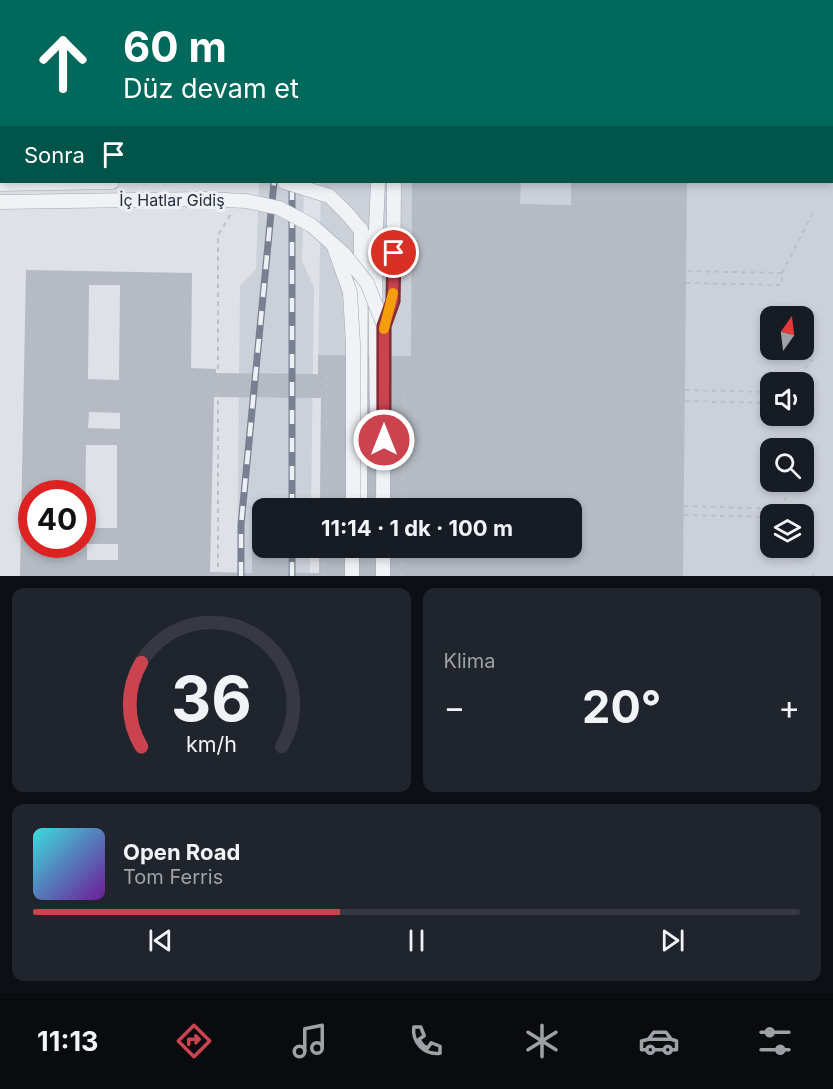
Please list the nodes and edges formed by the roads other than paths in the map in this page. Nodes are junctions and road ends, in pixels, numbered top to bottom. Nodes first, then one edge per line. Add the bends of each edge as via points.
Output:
1 (56, 183) edge
2 (288, 183) edge
3 (378, 183) edge
4 (394, 183) edge
5 (0, 184) edge
6 (0, 202) edge
7 (361, 228) junction
8 (332, 243) junction
9 (375, 257) junction
10 (384, 326) junction
11 (353, 498) edge
12 (360, 498) edge
13 (376, 498) edge
14 (383, 498) edge
15 (352, 558) edge
16 (360, 558) edge
17 (376, 558) edge
18 (383, 558) edge
19 (352, 576) edge
20 (360, 576) edge
21 (376, 576) edge
22 (383, 576) edge

1 - 5 street
2 - 7 street, bridge via 329,196
3 - 9 street
4 - 10 street via 393,301
6 - 8 street, İç Hatlar Gidiş, bridge via 246,201 279,208 311,225
7 - 9 street
7 - 12 street
8 - 10 street, İç Hatlar Gidiş, bridge via 367,283
8 - 11 street, bridge via 350,292
9 - 13 street
10 - 14 street, İç Hatlar Gidiş, bridge
15 - 19 street
16 - 20 street
17 - 21 street
18 - 22 street

